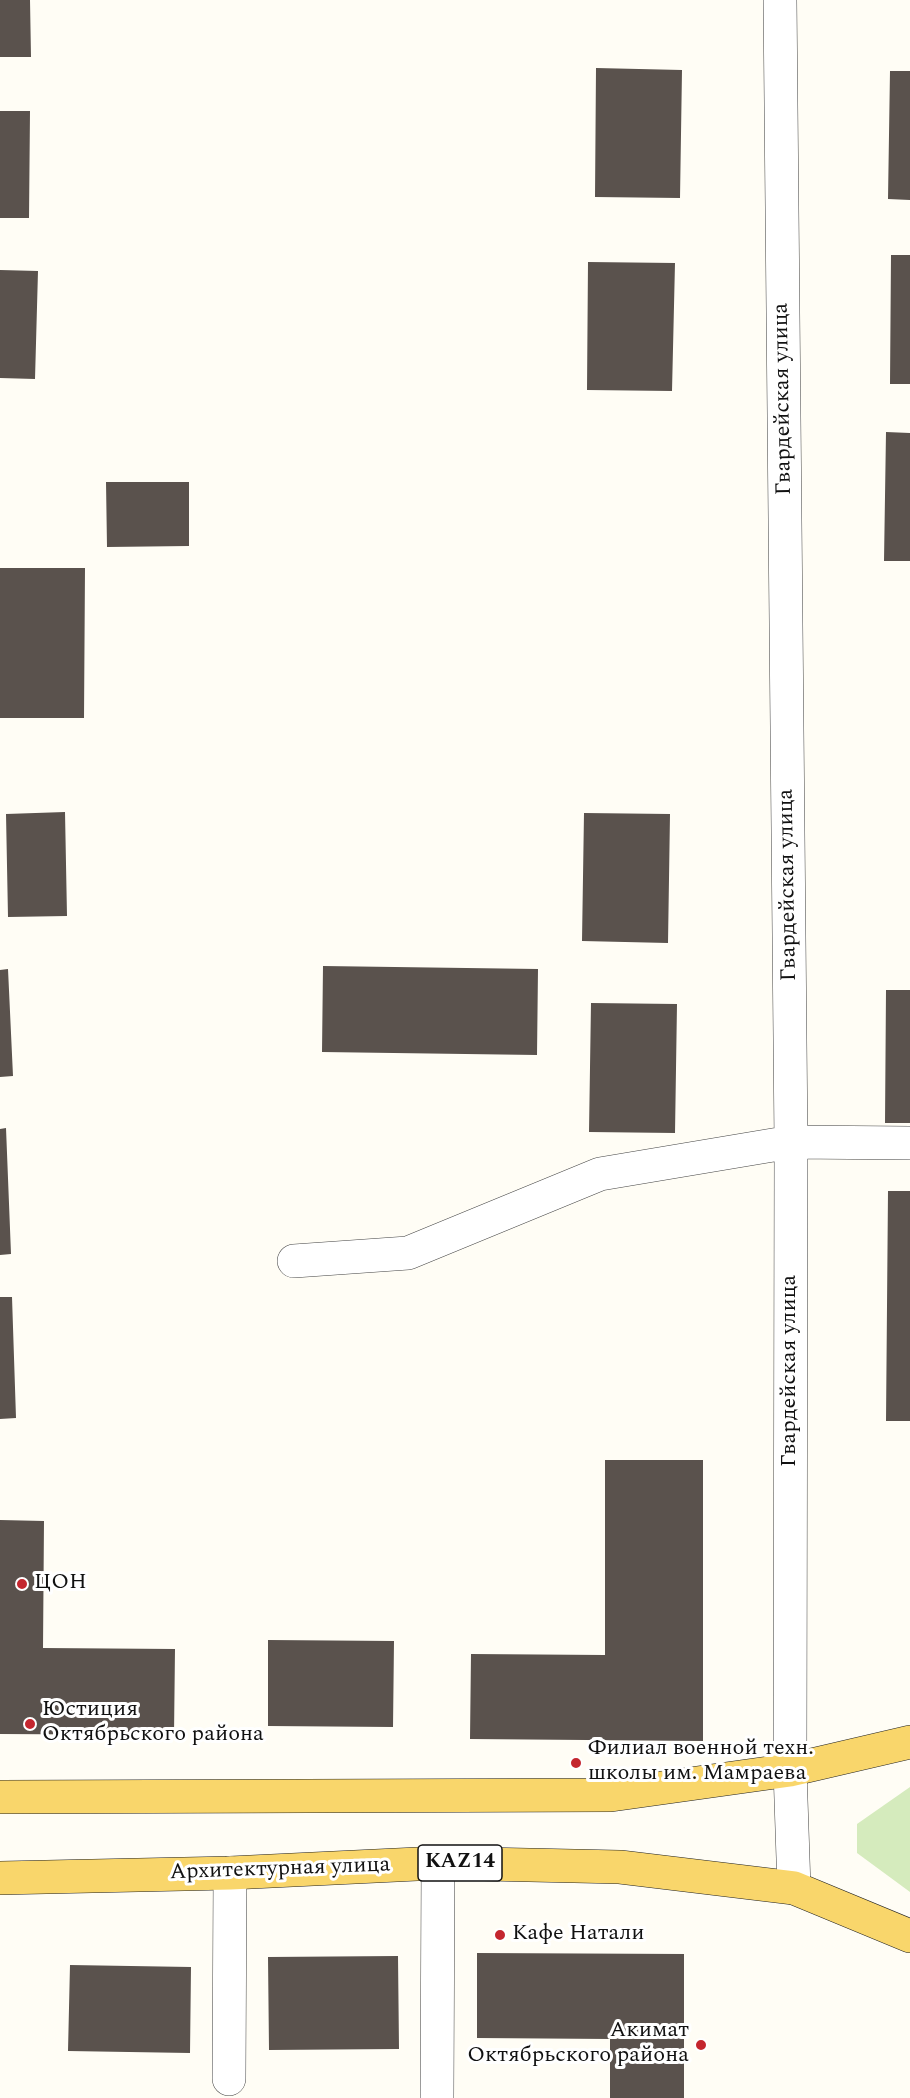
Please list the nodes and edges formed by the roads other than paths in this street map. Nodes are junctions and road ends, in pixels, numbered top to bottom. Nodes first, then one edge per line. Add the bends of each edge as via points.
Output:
1 (780, 0) edge
2 (791, 1142) junction
3 (910, 1143) edge
4 (294, 1261) dead end
5 (910, 1742) edge
6 (790, 1770) junction
7 (0, 1797) edge
8 (438, 1863) junction
9 (230, 1873) junction
10 (0, 1878) edge
11 (794, 1888) junction
12 (910, 1936) edge
13 (229, 2079) dead end
14 (437, 2098) edge

1 - 2 street, Гвардейская улица
2 - 3 street
2 - 4 street via 600,1174 408,1253
2 - 6 street, Гвардейская улица
5 - 6 main road
6 - 7 main road via 611,1795
6 - 11 street, Гвардейская улица
8 - 9 main road, Архитектурная улица / KAZ14
8 - 11 main road, Архитектурная улица / KAZ14 via 620,1867
8 - 14 street
9 - 10 main road, Архитектурная улица / KAZ14
9 - 13 street
11 - 12 main road, Архитектурная улица / KAZ14

